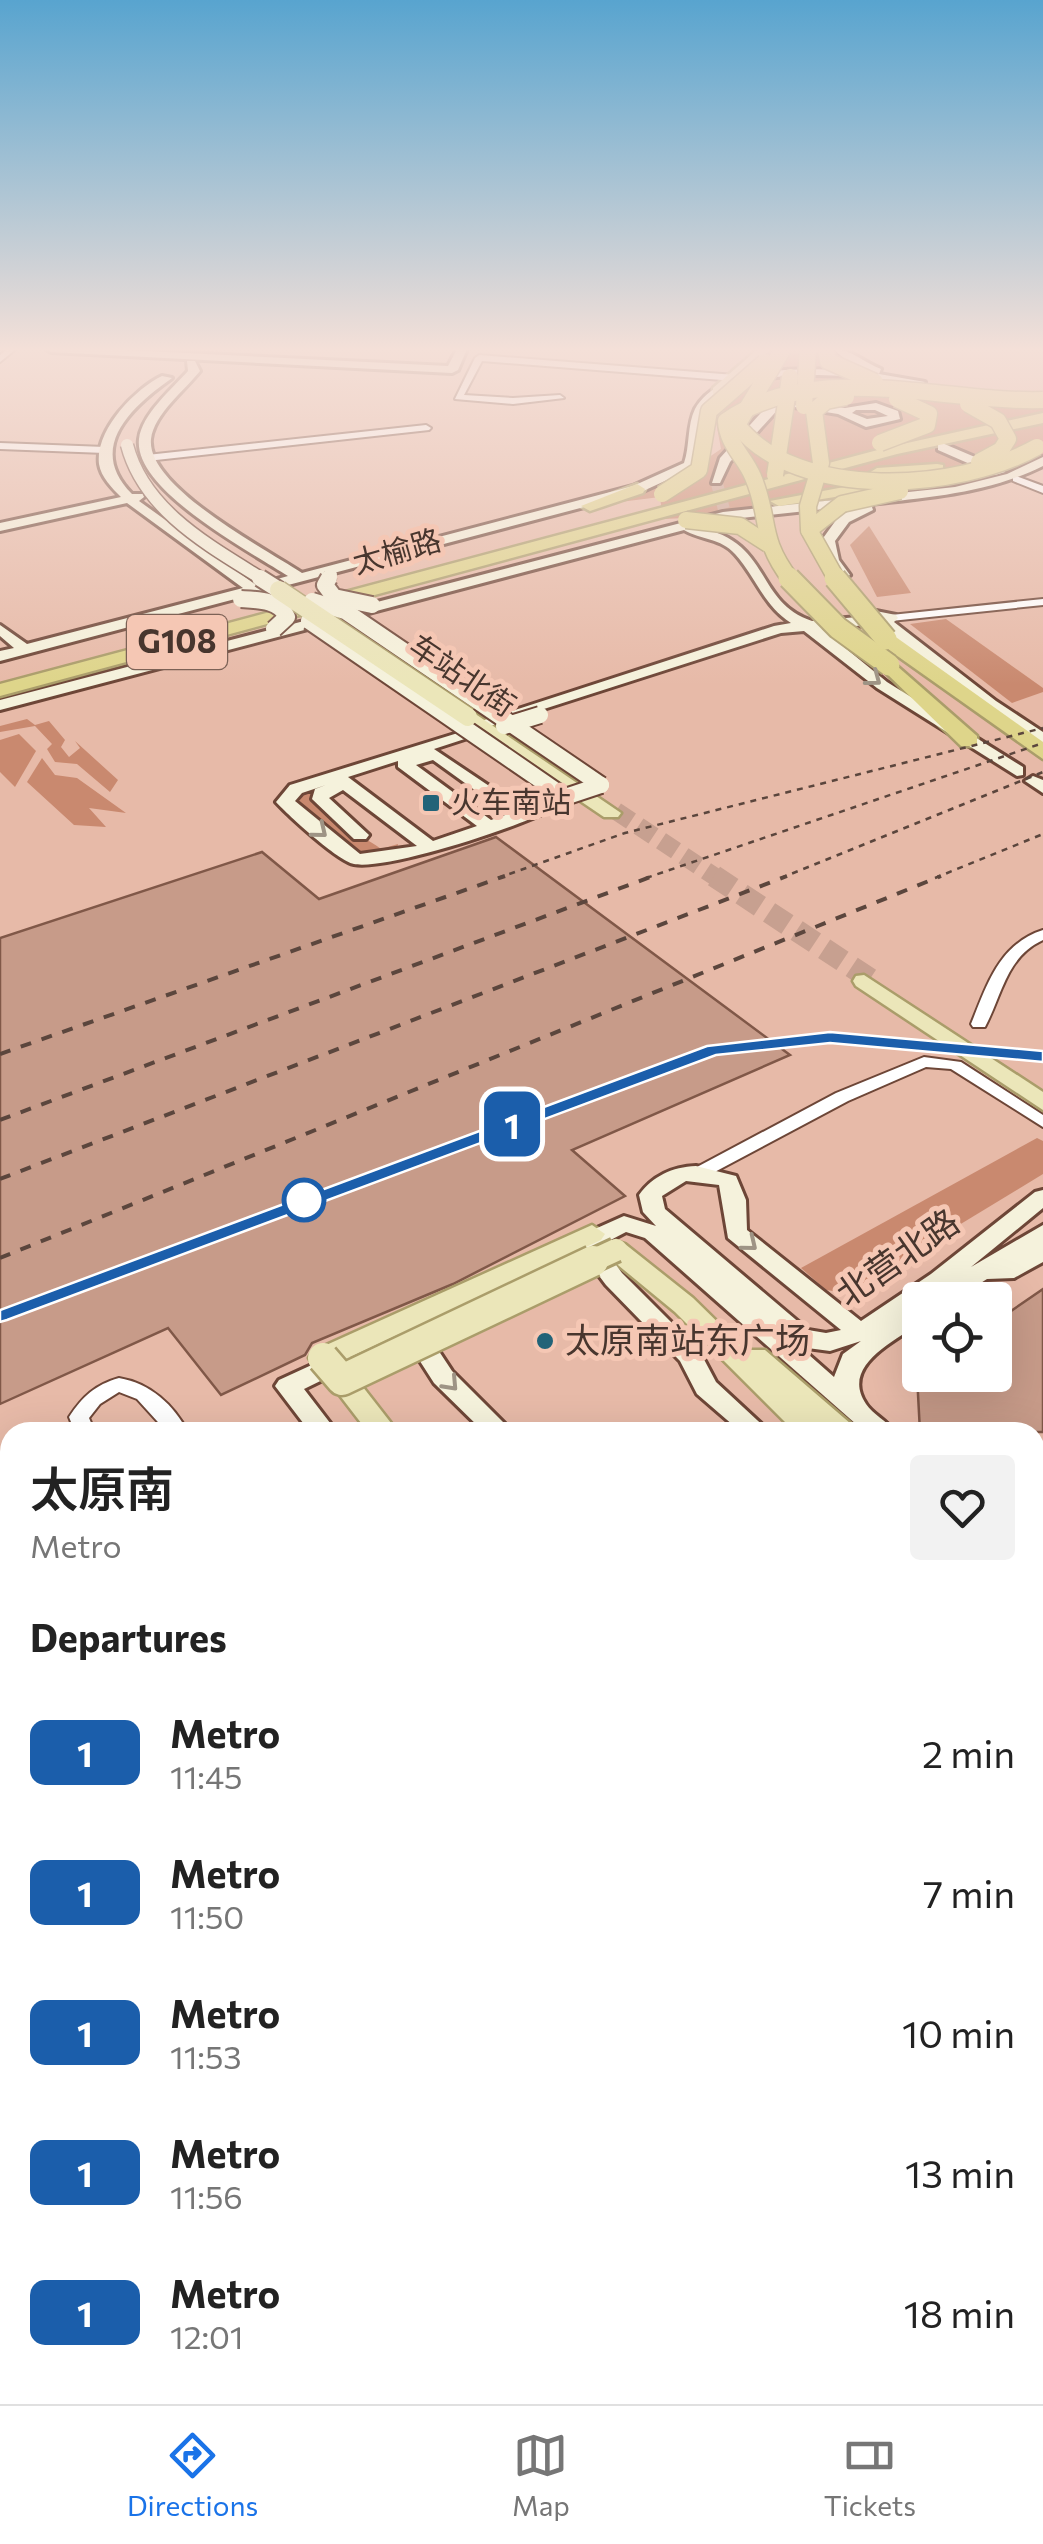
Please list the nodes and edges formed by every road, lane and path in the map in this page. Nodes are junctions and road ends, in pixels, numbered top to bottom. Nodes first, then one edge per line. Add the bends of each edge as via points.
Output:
1 (107, 461) edge
2 (133, 461) edge
3 (149, 461) edge
4 (690, 461) edge
5 (705, 461) edge
6 (724, 461) edge
7 (743, 461) edge
8 (777, 461) edge
9 (791, 461) edge
10 (795, 461) edge
11 (814, 461) edge
12 (820, 461) edge
13 (863, 461) edge
14 (974, 461) edge
15 (981, 461) edge
16 (1013, 461) edge
17 (1019, 461) edge
18 (1029, 461) edge
19 (970, 466) junction
20 (1013, 478) junction
21 (716, 480) tunnel mouth
22 (784, 480) junction
23 (168, 488) junction
24 (637, 489) junction
25 (1043, 490) edge
26 (126, 496) junction
27 (892, 500) junction
28 (590, 506) joint
29 (723, 516) junction
30 (680, 524) junction
31 (0, 525) edge
32 (738, 530) tunnel mouth
33 (809, 530) junction
34 (768, 544) junction
35 (408, 573) junction
36 (332, 576) junction
37 (289, 584) junction
38 (247, 594) junction
39 (1043, 602) edge
40 (372, 605) junction
41 (320, 612) junction
42 (886, 626) junction
43 (274, 628) junction
44 (808, 628) junction
45 (0, 629) edge
46 (24, 649) junction
47 (0, 658) edge
48 (889, 665) junction
49 (0, 672) edge
50 (0, 693) edge
51 (0, 705) edge
52 (485, 729) junction
53 (1043, 739) edge
54 (969, 741) junction
55 (1043, 752) edge
56 (434, 754) junction
57 (404, 764) junction
58 (1017, 771) dead end
59 (340, 779) junction
60 (1040, 781) edge
61 (561, 799) junction
62 (613, 812) tunnel mouth
63 (519, 814) junction
64 (487, 825) junction
65 (360, 835) dead end
66 (428, 846) junction
67 (1043, 934) edge
68 (979, 1024) dead end
69 (1043, 1091) edge
70 (1043, 1103) edge
71 (1043, 1122) edge
72 (704, 1170) junction
73 (1043, 1197) edge
74 (1043, 1233) edge
75 (586, 1242) junction
76 (1043, 1252) edge
77 (978, 1272) junction
78 (963, 1282) edge
79 (684, 1305) junction
80 (902, 1324) edge
81 (410, 1327) junction
82 (859, 1332) junction
83 (791, 1341) junction
84 (707, 1351) dead end
85 (847, 1421) edge
86 (81, 1422) edge
87 (171, 1422) edge
88 (316, 1422) edge
89 (376, 1422) edge
90 (489, 1422) edge
91 (745, 1422) edge
92 (780, 1422) edge
93 (802, 1422) edge

1 - 26 main road
2 - 37 main road, bridge via 152,498
3 - 23 main road
4 - 24 main road
5 - 35 highway, bridge via 662,494
6 - 21 main road
7 - 34 highway, bridge via 757,485
8 - 48 highway, bridge via 773,512 784,546 805,584
9 - 16 highway, bridge via 826,472 920,480 971,475
10 - 42 highway, bridge via 794,512 814,570 861,622
11 - 35 highway, 太榆路 / G108
12 - 33 highway, bridge
13 - 22 highway, 太榆路 / G108
14 - 20 main road
15 - 19 highway, bridge
17 - 33 highway, bridge via 994,475 842,504
18 - 20 main road
19 - 22 highway, bridge
19 - 29 highway
20 - 25 street
20 - 27 main road
22 - 35 highway, 太榆路 / G108
23 - 26 main road
23 - 37 main road
24 - 28 highway
24 - 37 main road
26 - 31 main road
26 - 38 main road
27 - 29 main road
27 - 42 main road via 844,519 828,540 832,560
28 - 36 main road
29 - 30 main road
30 - 34 highway, bridge via 740,526
30 - 35 highway
30 - 40 main road
30 - 44 main road via 734,541 780,609
30 - 51 main road
32 - 44 main road
33 - 42 highway, bridge via 829,570
34 - 48 highway, bridge via 858,648
35 - 49 highway, 太榆路 / G108
35 - 50 highway, 太榆路 / G108
36 - 37 main road
36 - 40 main road, bridge via 325,585 334,597
37 - 38 main road, bridge
37 - 38 main road
37 - 41 main road, 车站北街, bridge
38 - 43 main road, bridge via 284,610 287,617
38 - 46 main road
38 - 47 main road
39 - 42 street
40 - 41 main road, bridge
41 - 43 main road, bridge
41 - 52 main road, 车站北街, bridge
41 - 52 main road, bridge
42 - 44 main road
42 - 53 main road
42 - 55 highway
43 - 51 main road via 84,676
44 - 52 main road, bridge
44 - 52 main road via 792,639
44 -> 54 main road
45 - 46 main road
46 - 47 main road
48 - 54 highway
48 - 60 highway
52 - 56 main road
52 - 59 main road
52 - 61 main road, bridge
52 - 61 main road, bridge via 600,785
52 - 62 main road, 车站北街
54 - 58 main road
56 - 57 main road
56 - 63 main road
57 - 59 main road
57 - 64 main road
59 - 65 main road via 320,799
59 - 66 main road
59 -> 66 main road via 296,789 285,802 356,860 376,862
61 - 63 main road
63 - 64 main road
64 - 66 main road
67 - 68 street via 1010,954
69 - 70 main road via 867,980
71 - 72 street via 955,1065 924,1062
72 -> 82 main road via 728,1181 736,1232
72 - 83 main road via 663,1179 650,1195 654,1212
73 - 82 main road, 北营北路 via 939,1280
74 - 77 main road, 北营北路
75 - 81 main road
75 - 83 main road via 624,1224 653,1232
75 - 91 main road via 690,1356 706,1388
76 - 77 main road via 1006,1272
77 - 78 main road, 北营北路
79 - 85 main road
79 - 89 main road, bridge via 616,1250 342,1380
79 - 93 main road
80 - 85 main road, 北营北路 via 852,1360
81 - 88 main road via 288,1386
81 -> 90 main road via 443,1378
82 - 83 main road, 北营北路 via 828,1343
83 - 85 main road
84 - 92 main road
86 - 87 street via 90,1400 118,1387 152,1395

